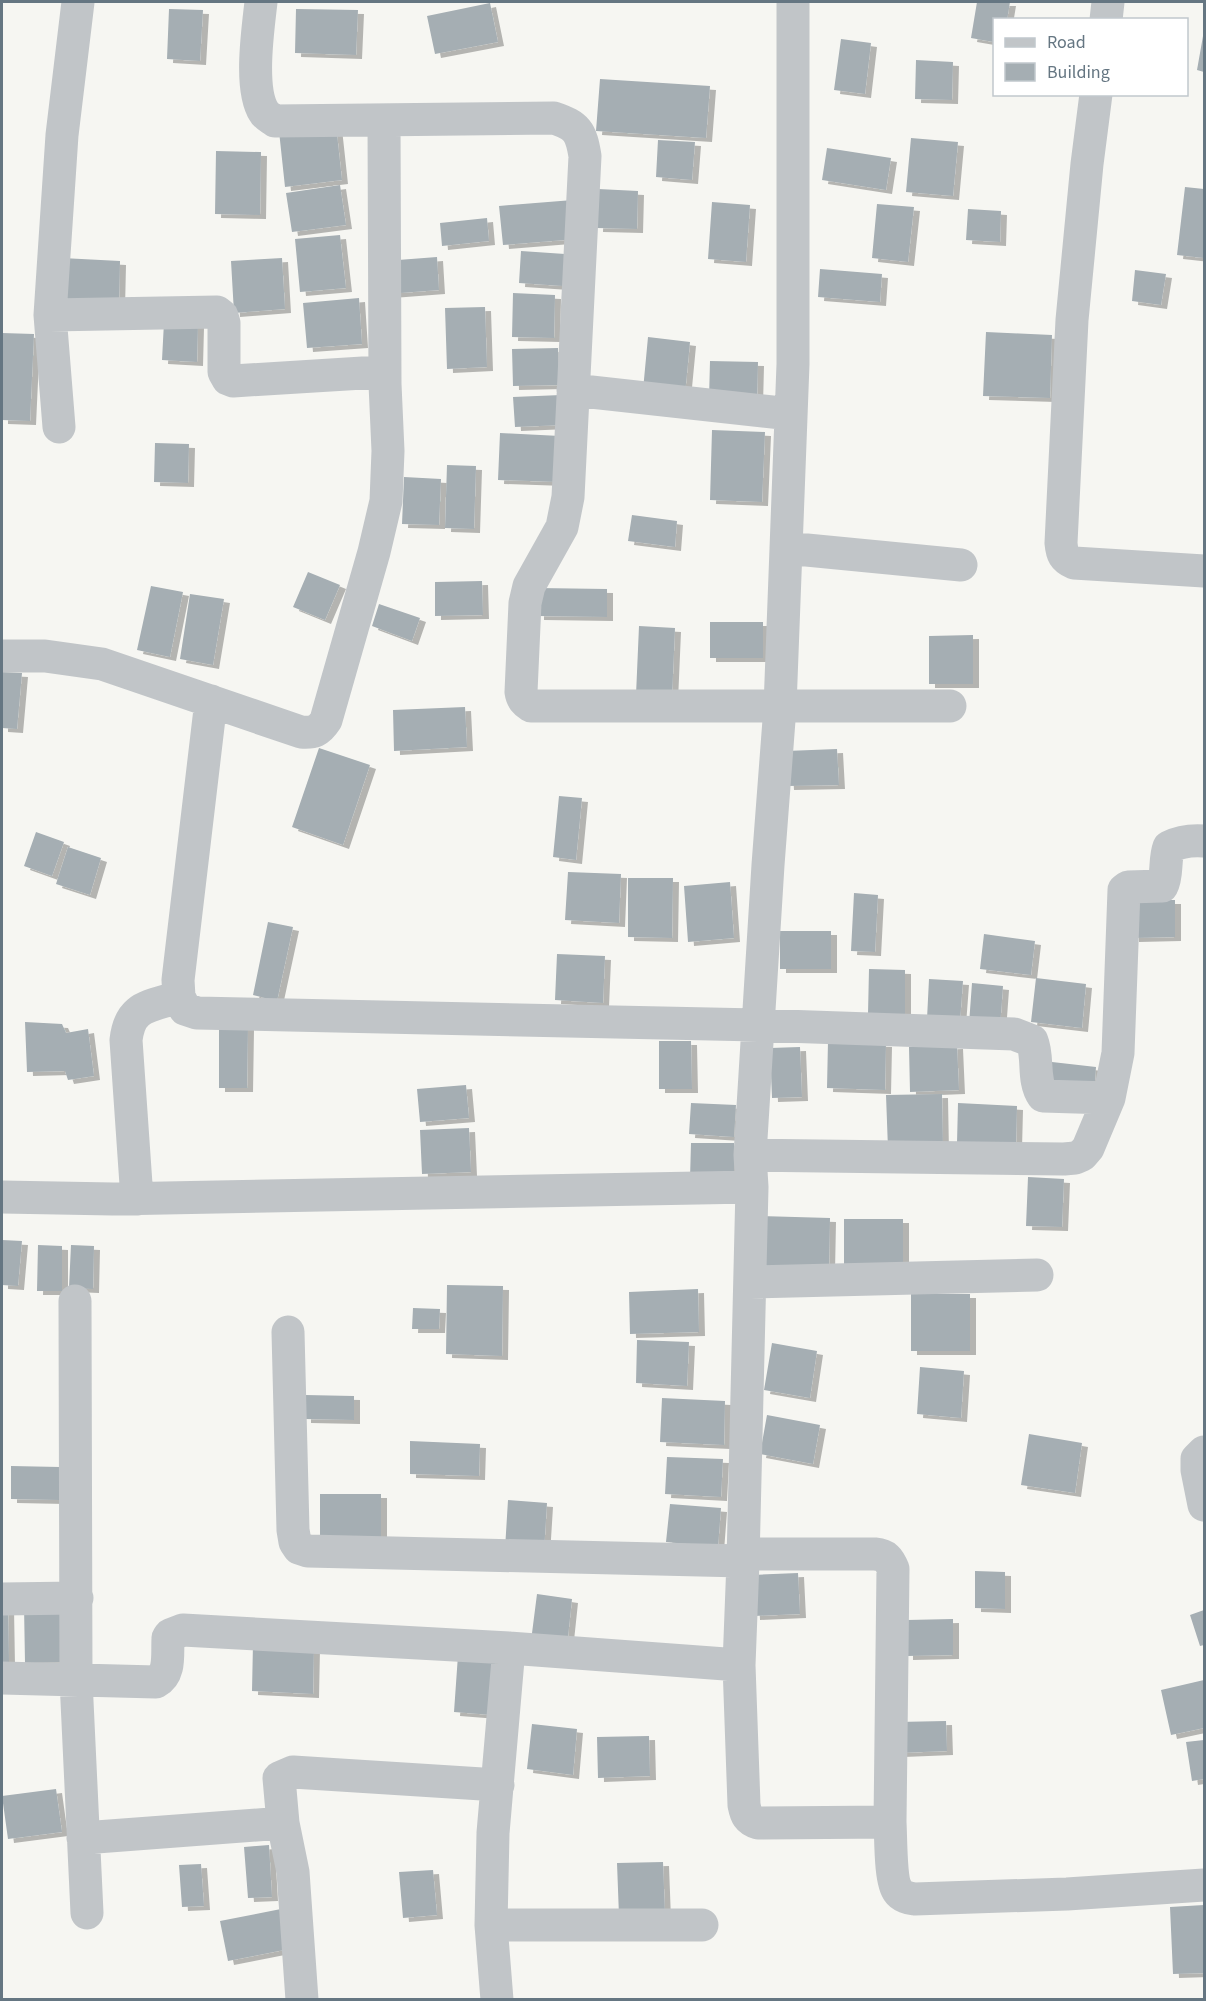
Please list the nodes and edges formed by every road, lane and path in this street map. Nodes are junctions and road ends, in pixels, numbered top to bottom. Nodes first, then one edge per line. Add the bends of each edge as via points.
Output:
1 (78, 2) edge
2 (261, 2) edge
3 (794, 2) edge
4 (1108, 2) edge
5 (1106, 18) edge
6 (1096, 96) edge
7 (384, 120) junction
8 (51, 315) junction
9 (385, 384) junction
10 (573, 390) junction
11 (791, 414) junction
12 (59, 427) dead end
13 (786, 548) junction
14 (961, 565) dead end
15 (1204, 571) edge
16 (2, 656) edge
17 (211, 701) junction
18 (950, 706) dead end
19 (780, 707) junction
20 (1204, 841) edge
21 (178, 996) junction
22 (758, 1025) junction
23 (1109, 1098) junction
24 (750, 1155) junction
25 (752, 1187) junction
26 (2, 1197) edge
27 (136, 1199) junction
28 (1036, 1275) dead end
29 (750, 1282) junction
30 (75, 1302) dead end
31 (288, 1332) dead end
32 (1204, 1452) edge
33 (1204, 1505) edge
34 (743, 1557) junction
35 (76, 1598) junction
36 (2, 1599) edge
37 (509, 1648) junction
38 (739, 1665) junction
39 (2, 1678) edge
40 (76, 1680) junction
41 (498, 1785) junction
42 (890, 1822) junction
43 (283, 1823) junction
44 (83, 1838) junction
45 (1204, 1885) edge
46 (87, 1913) dead end
47 (491, 1925) junction
48 (702, 1926) dead end
49 (302, 2000) edge
50 (497, 2000) edge

1 - 8 street via 62,135
2 - 7 street via 256,51 258,100 265,114 275,121
3 - 11 street
4 - 5 street
6 - 15 street via 1072,320 1062,552 1074,563
7 - 9 street
7 - 10 street via 554,118 572,125 582,137 585,156
8 - 9 street via 218,312 224,323 224,372 228,379 373,371 384,376
8 - 12 street
9 - 17 street via 386,501 326,720 320,730 301,732
10 - 11 street
10 - 19 street via 568,497 562,528 529,586 525,603 522,698 531,706
11 - 13 street
13 - 14 street
13 - 19 street
16 - 17 street via 45,656 102,664
17 - 21 street
18 - 19 street
19 - 22 street
20 - 23 street via 1180,842 1169,847 1162,886 1124,890 1118,1053
21 - 22 street via 185,1009 197,1013
21 - 27 street via 141,1010 127,1026
22 - 23 street via 1014,1034 1032,1041 1043,1096
22 - 24 street
23 - 24 street via 1088,1148 1076,1158
24 - 25 street
25 - 27 street
25 - 29 street
26 - 27 street
28 - 29 street
29 - 34 street
30 - 35 street
31 - 34 street via 292,1530 299,1548
32 - 33 street via 1197,1459
34 - 38 street
34 - 42 street via 876,1554 890,1560
35 - 36 street
35 - 40 street
37 - 38 street
37 - 40 street via 183,1630 168,1638 163,1679
37 - 41 street
38 - 42 street via 744,1805 750,1821
39 - 40 street
40 - 44 street
41 - 43 street via 293,1772 279,1778
41 - 47 street
42 - 45 street via 893,1879 904,1897 1067,1894
43 - 44 street
43 - 49 street via 293,1872
44 - 46 street
47 - 48 street
47 - 50 street

